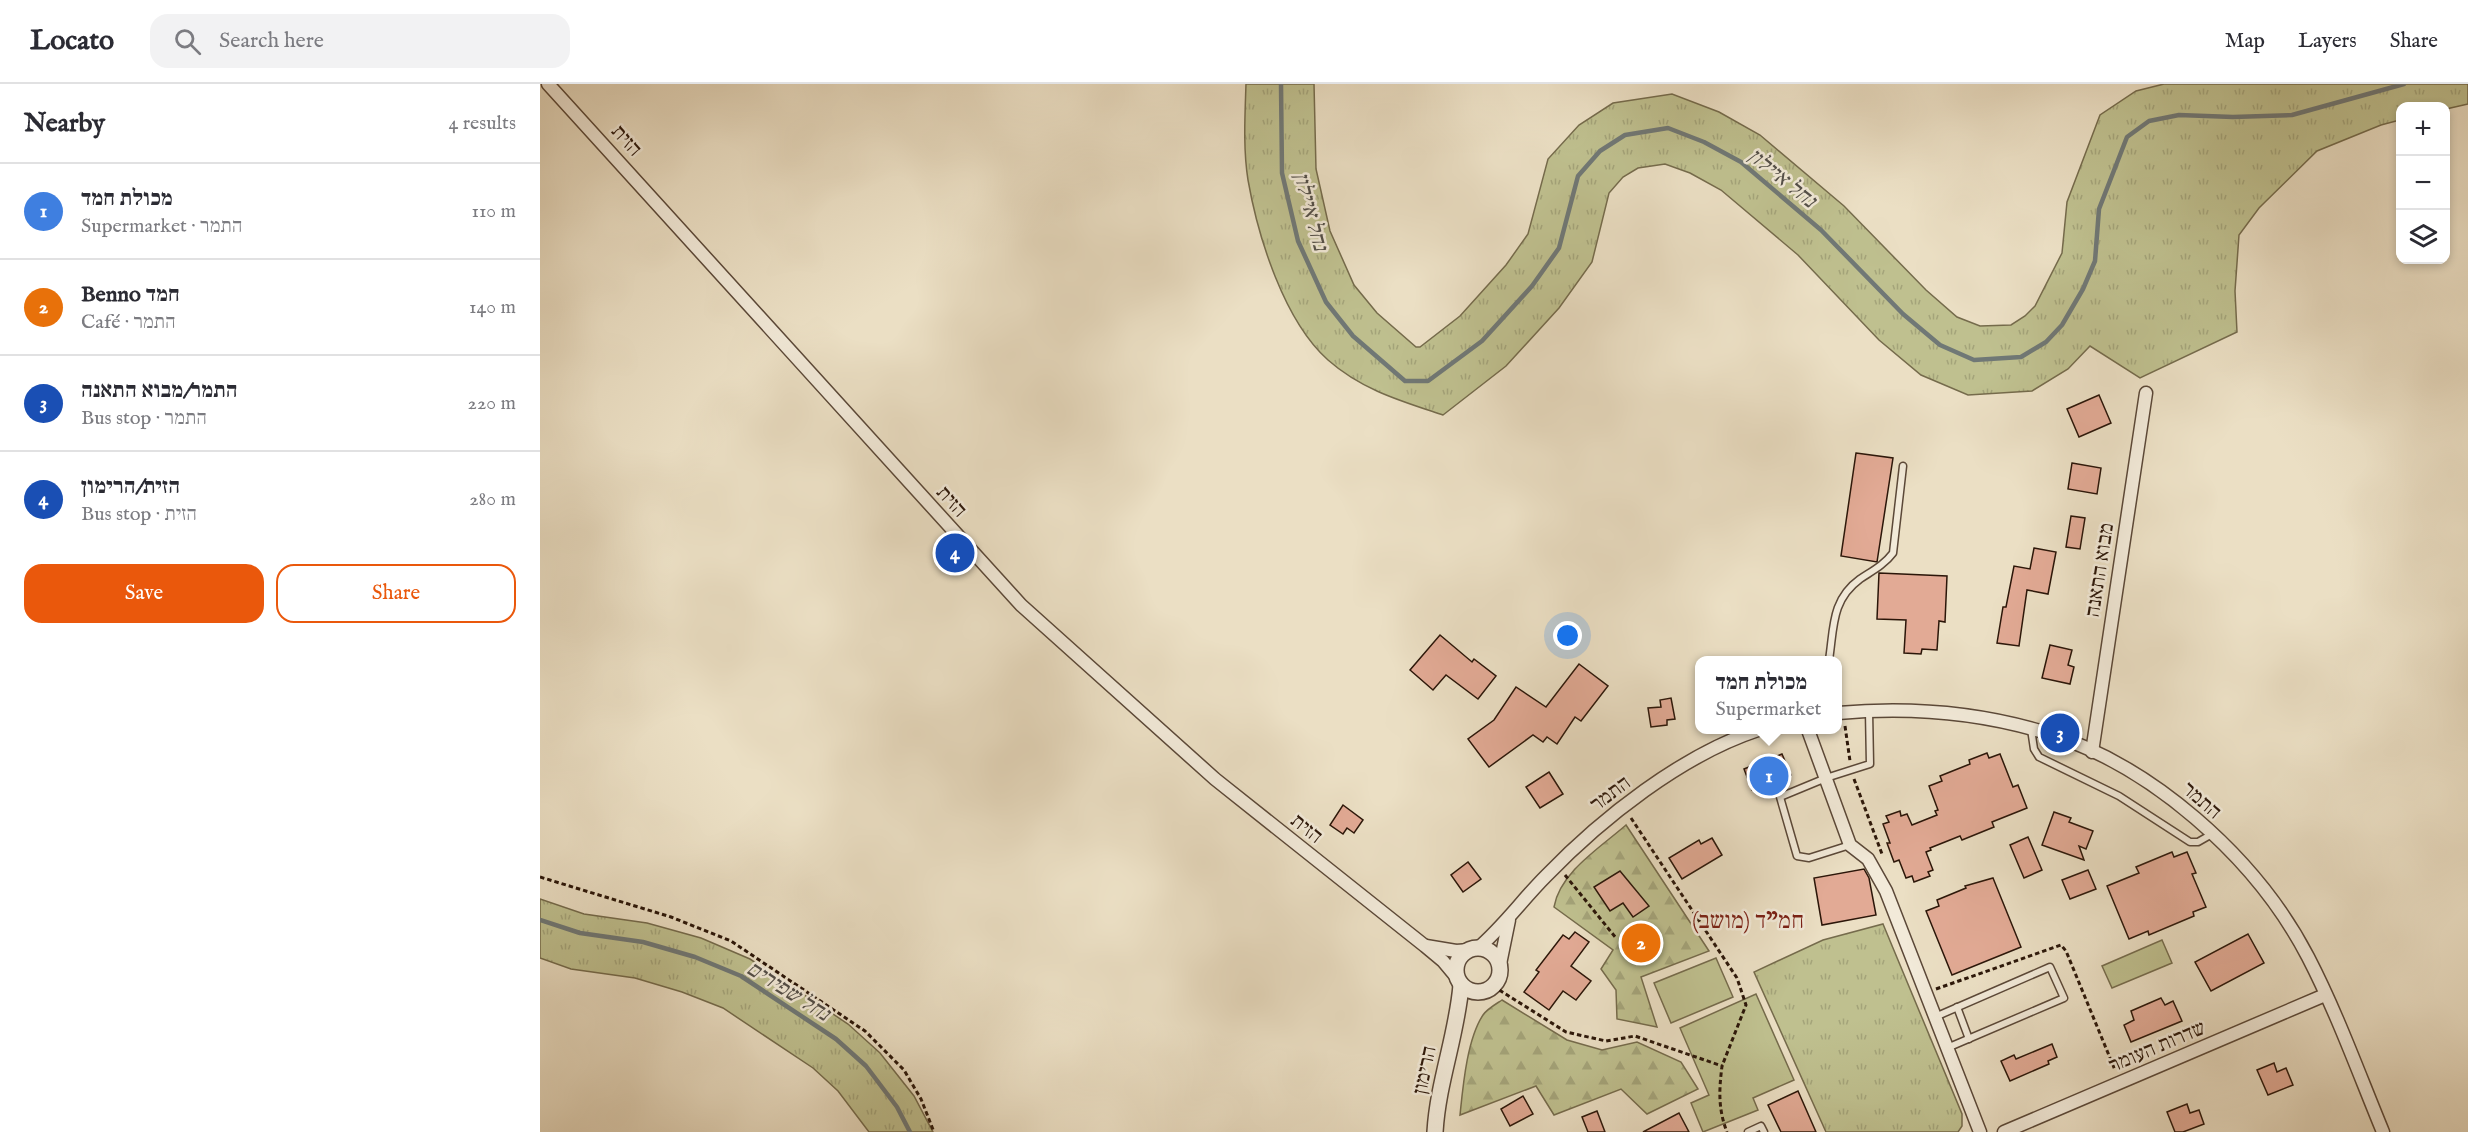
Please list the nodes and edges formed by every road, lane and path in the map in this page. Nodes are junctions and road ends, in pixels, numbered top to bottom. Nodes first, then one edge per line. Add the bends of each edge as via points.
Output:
1 (548, 84) edge
2 (2146, 393) dead end
3 (1903, 466) dead end
4 (1830, 656) edge
5 (1869, 711) junction
6 (1842, 712) edge
7 (1842, 723) edge
8 (2031, 729) junction
9 (1747, 734) edge
10 (1810, 734) edge
11 (2092, 752) junction
12 (1851, 770) junction
13 (1826, 778) junction
14 (1623, 806) junction
15 (2212, 834) junction
16 (1850, 845) junction
17 (1884, 858) dead end
18 (1556, 865) junction
19 (540, 878) edge
20 (1509, 919) junction
21 (1616, 938) dead end
22 (1425, 946) junction
23 (1474, 949) junction
24 (1500, 969) junction
25 (1932, 978) dead end
26 (1460, 982) junction
27 (1486, 989) junction
28 (1931, 991) junction
29 (2325, 995) junction
30 (1957, 1007) junction
31 (1459, 1017) junction
32 (1935, 1017) junction
33 (1969, 1039) junction
34 (1947, 1048) junction
35 (1722, 1066) junction
36 (2120, 1082) junction
37 (934, 1132) edge
38 (1435, 1132) edge
39 (1727, 1132) edge
40 (1748, 1132) edge
41 (1764, 1132) edge
42 (1980, 1132) edge
43 (2004, 1132) edge
44 (2383, 1132) edge

1 - 22 street, הזית via 1021,605 1215,779
2 - 11 street, מבוא התאנה
3 - 4 lane via 1893,553 1841,597
5 - 6 street, התמר
5 - 8 street, התמר via 1947,714
5 - 12 lane via 1870,764
7 - 12 path
8 - 11 street, התמר
8 - 15 lane via 2039,757 2119,796 2190,842
9 - 14 street, התמר via 1705,753
10 - 13 street
11 - 15 street, התמר via 2156,787
12 - 13 lane
12 - 17 path
13 - 16 street
13 - 16 lane via 1780,797 1797,856 1809,858
14 - 18 street, התמר
14 - 35 path via 1737,978 1746,1005
15 - 29 street, התמר via 2258,882 2284,918 2308,956
16 - 28 street via 1877,872
18 - 20 street, התמר
18 - 21 path
19 - 37 path via 671,917 731,941 865,1031 904,1070
20 - 23 street, התמר
20 - 24 street
22 - 23 street, הזית via 1456,951
22 - 26 street, הזית
23 - 24 street via 1491,953
23 - 26 street via 1459,959 1456,972
24 - 27 street via 1498,980
25 - 28 path
26 - 27 street via 1467,989
26 - 31 street, הרימון
27 - 31 street, הרימון
27 - 35 path via 1566,1032 1606,1041 1635,1036
28 - 32 street
28 - 36 path via 2061,945
29 - 36 street, שדרות העומר
29 - 44 street, התמר
30 - 32 lane
30 - 33 lane
30 - 33 lane via 2050,967 2064,998
31 - 38 street, הרימון via 1441,1082
32 - 34 street
33 - 34 lane
34 - 42 street
35 - 39 path via 1718,1098
36 - 43 street, שדרות העומר
40 - 41 lane via 1761,1126

